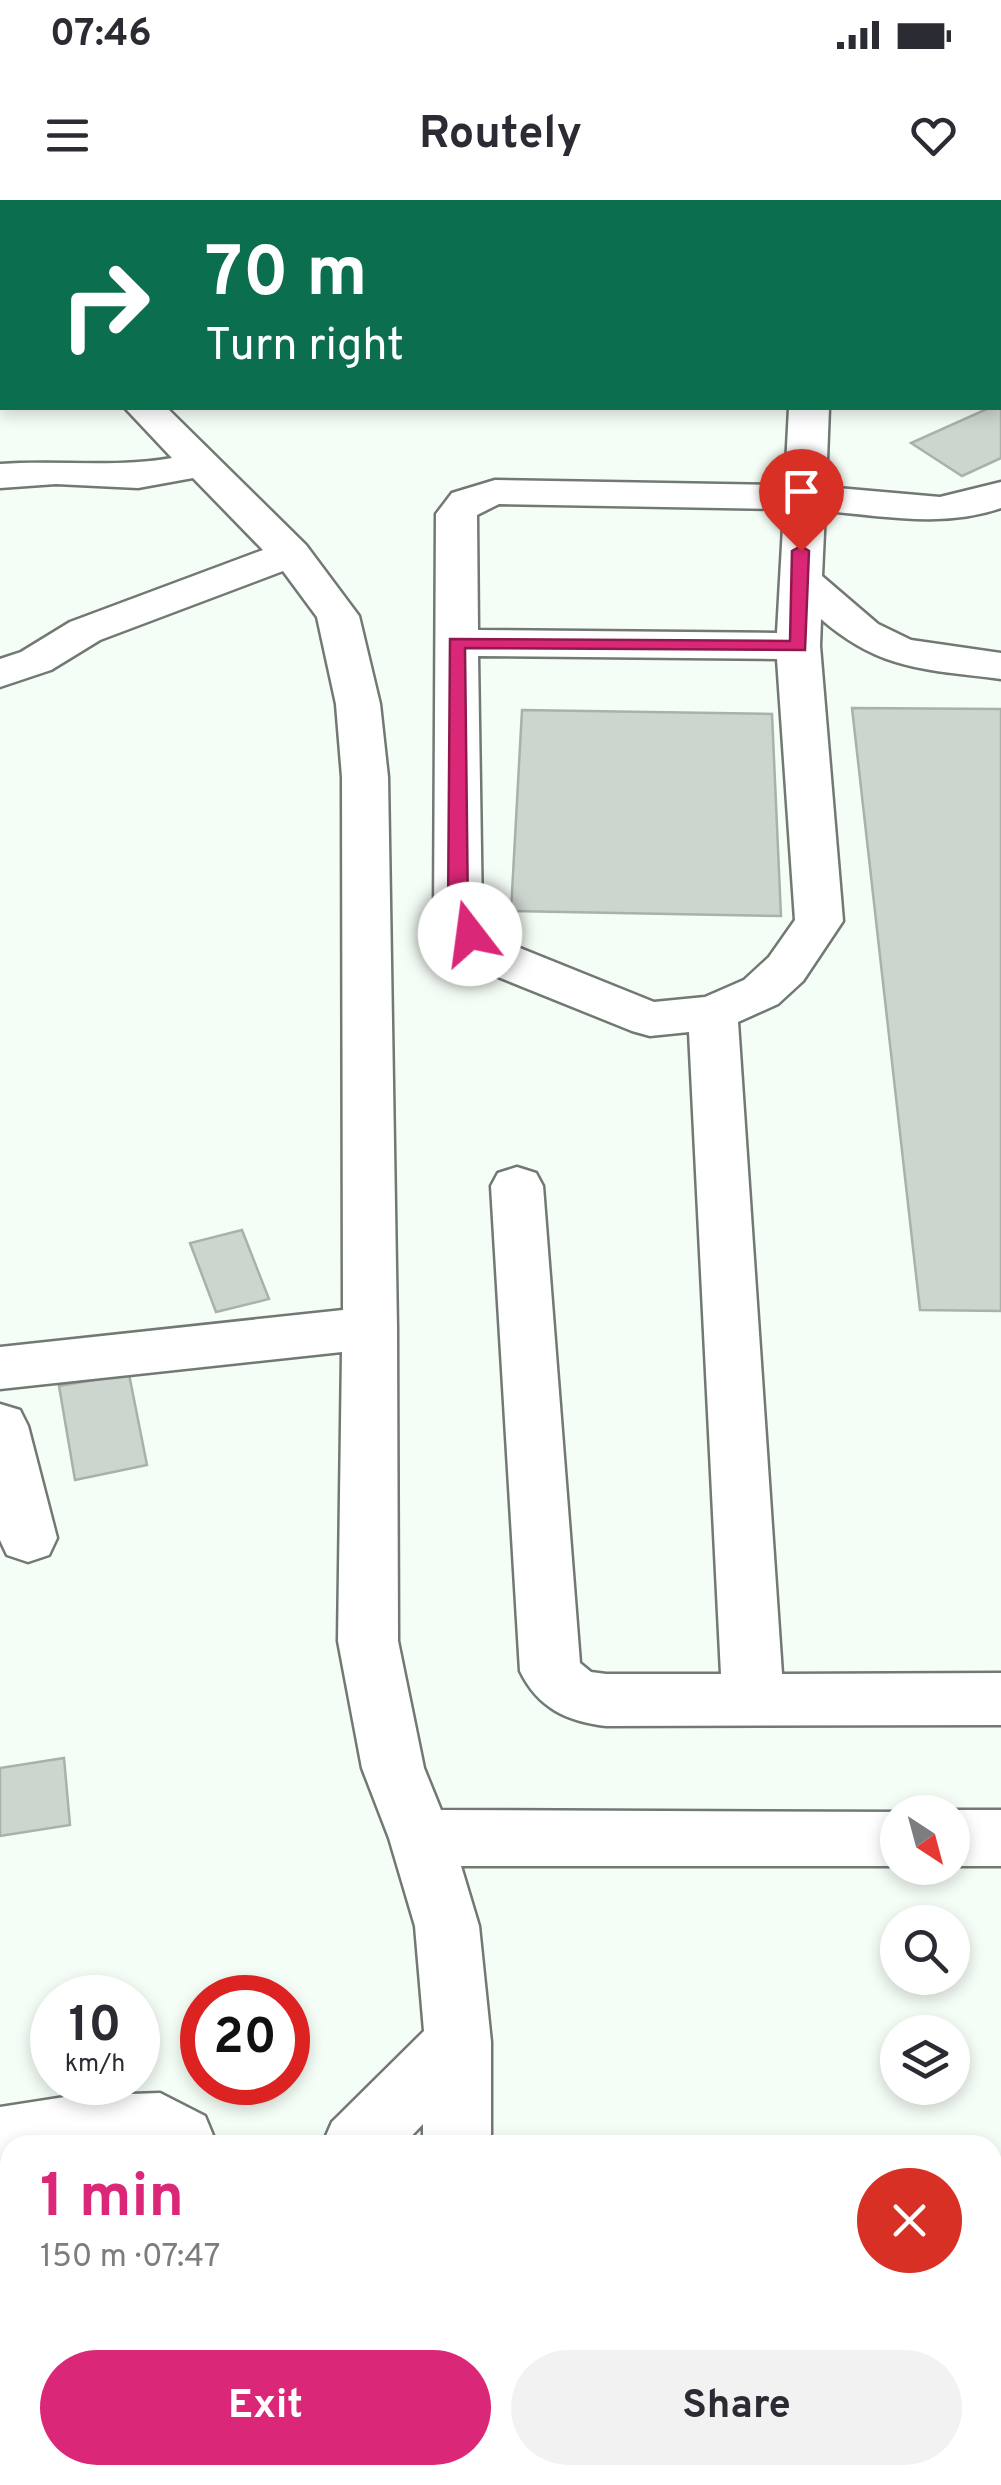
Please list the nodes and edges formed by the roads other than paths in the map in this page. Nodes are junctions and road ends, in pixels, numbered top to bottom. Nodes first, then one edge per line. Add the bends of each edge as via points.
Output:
1 (147, 410) edge
2 (809, 410) edge
3 (204, 464) junction
4 (0, 476) edge
5 (1001, 494) edge
6 (804, 497) junction
7 (291, 554) junction
8 (800, 578) junction
9 (456, 643) junction
10 (798, 646) junction
11 (1001, 666) edge
12 (0, 674) edge
13 (713, 1013) junction
14 (517, 1186) dead end
15 (370, 1328) junction
16 (0, 1368) edge
17 (0, 1426) edge
18 (28, 1538) dead end
19 (1001, 1699) edge
20 (754, 1700) junction
21 (422, 1838) junction
22 (880, 1838) edge
23 (970, 1838) edge
24 (1001, 1838) edge
25 (458, 2042) junction
26 (30, 2135) edge
27 (175, 2135) edge
28 (366, 2135) edge
29 (457, 2135) edge

1 - 3 street
2 - 6 street
3 - 4 street via 138,476
3 - 7 street
5 - 6 street via 940,509
6 - 8 street
6 - 9 street via 496,492 466,502 456,514
7 - 12 street via 104,623
7 - 15 street via 338,616 358,704 365,777
8 - 10 street
8 - 11 street via 863,634 900,652
9 - 10 street
9 - 13 street via 458,917 483,952 650,1019
10 - 13 street via 819,921 761,992
13 - 20 street
14 - 20 street via 550,1671 578,1696
15 - 16 street
15 - 21 street via 368,1641 393,1768
17 - 18 street
19 - 20 street
21 - 22 street
21 - 25 street via 447,1926
23 - 24 street
25 - 28 street
25 - 29 street
26 - 27 street via 160,2125

